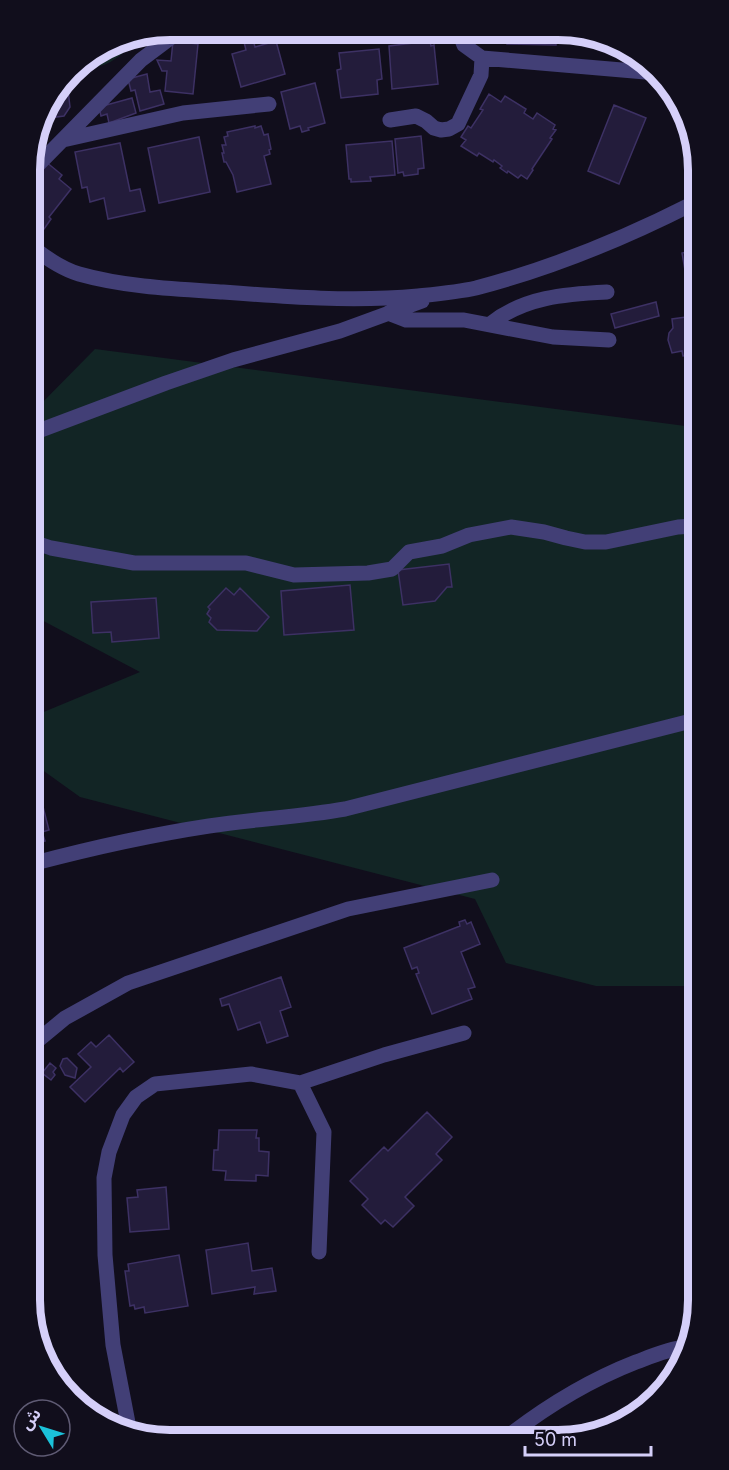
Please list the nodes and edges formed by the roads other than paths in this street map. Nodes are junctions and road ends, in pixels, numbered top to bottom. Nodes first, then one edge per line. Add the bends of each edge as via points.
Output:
1 (168, 40) edge
2 (462, 40) edge
3 (482, 58) junction
4 (643, 72) edge
5 (269, 104) dead end
6 (390, 120) dead end
7 (63, 140) junction
8 (41, 162) edge
9 (688, 206) edge
10 (41, 254) edge
11 (607, 292) dead end
12 (441, 294) junction
13 (388, 313) junction
14 (490, 324) junction
15 (609, 340) dead end
16 (41, 430) edge
17 (688, 526) edge
18 (41, 545) edge
19 (688, 722) edge
20 (40, 861) edge
21 (492, 880) dead end
22 (464, 1033) dead end
23 (40, 1039) edge
24 (300, 1083) junction
25 (318, 1252) dead end
26 (679, 1348) edge
27 (128, 1422) edge
28 (516, 1430) edge

1 - 7 street via 141,60
2 - 3 street
3 - 4 street
3 - 6 street via 481,75 458,124 441,130 416,116
5 - 7 street via 183,113
7 - 8 street
9 - 12 street via 594,248 476,288
10 - 12 street via 77,274 174,288 333,299
11 - 14 street via 532,301
12 - 13 street
13 - 14 street via 406,320
13 - 16 street via 339,331 233,360
14 - 15 street via 553,337
17 - 18 street via 606,542 585,542 511,527 409,552 392,569 369,573 294,575 246,562 134,563
19 - 20 street via 318,815 208,826
21 - 23 street via 348,909 128,983 66,1018
22 - 24 street
24 - 25 street via 324,1132
24 - 27 street via 251,1074 155,1084 136,1096 123,1115 104,1178 113,1345
26 - 28 street via 615,1370 546,1407

